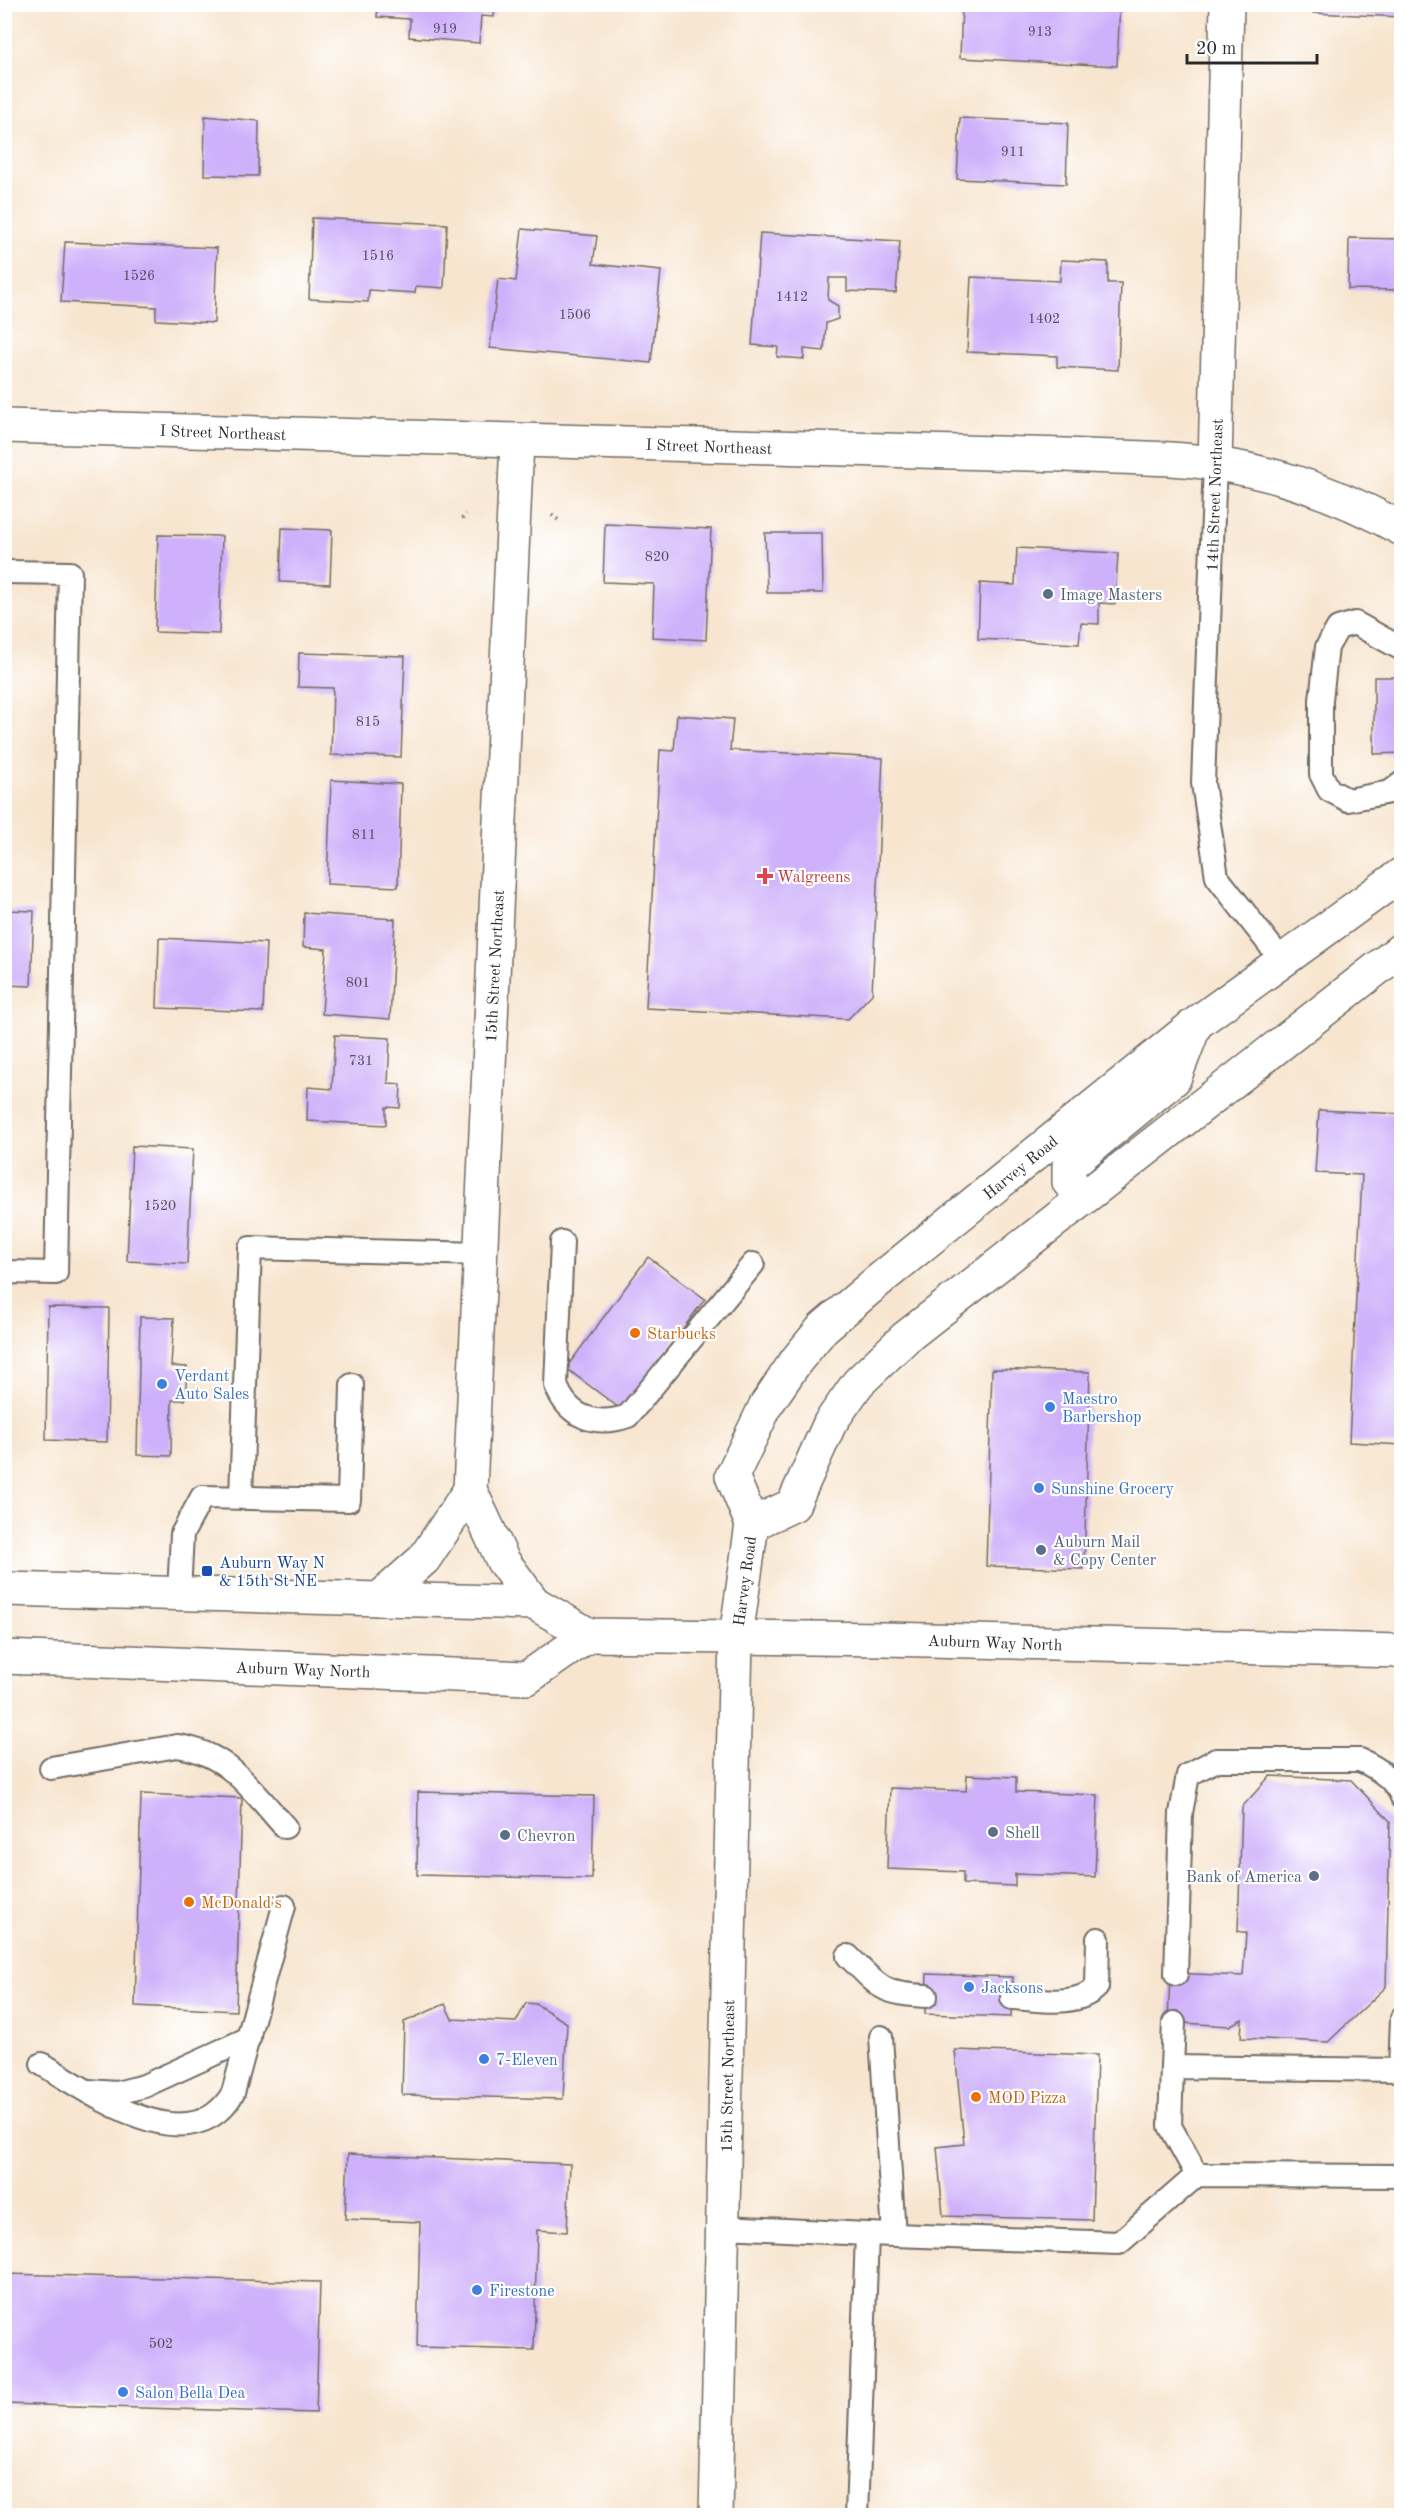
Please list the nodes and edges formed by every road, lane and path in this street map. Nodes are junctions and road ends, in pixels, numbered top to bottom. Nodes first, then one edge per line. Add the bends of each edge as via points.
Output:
1 (1227, 4) edge
2 (4, 426) edge
3 (517, 441) junction
4 (1215, 464) junction
5 (466, 514) dead end
6 (551, 514) dead end
7 (462, 519) dead end
8 (561, 522) dead end
9 (1401, 529) edge
10 (4, 572) edge
11 (1401, 649) edge
12 (1401, 783) edge
13 (1401, 874) edge
14 (1401, 950) edge
15 (1282, 962) junction
16 (1194, 1026) junction
17 (1085, 1196) junction
18 (562, 1242) dead end
19 (482, 1254) junction
20 (753, 1264) dead end
21 (4, 1272) edge
22 (352, 1386) dead end
23 (470, 1490) junction
24 (241, 1497) junction
25 (752, 1524) junction
26 (4, 1588) edge
27 (179, 1594) junction
28 (379, 1599) junction
29 (534, 1603) junction
30 (589, 1635) junction
31 (736, 1637) junction
32 (1401, 1651) edge
33 (4, 1657) edge
34 (51, 1768) dead end
35 (1401, 1797) edge
36 (285, 1827) dead end
37 (284, 1906) dead end
38 (1098, 1939) dead end
39 (848, 1956) dead end
40 (1176, 1974) dead end
41 (926, 1996) dead end
42 (1012, 1998) dead end
43 (1401, 2018) edge
44 (1174, 2023) dead end
45 (881, 2037) dead end
46 (249, 2038) junction
47 (42, 2064) dead end
48 (1172, 2067) junction
49 (1401, 2070) edge
50 (86, 2091) junction
51 (1197, 2175) junction
52 (1401, 2176) edge
53 (724, 2227) junction
54 (867, 2234) junction
55 (894, 2235) junction
56 (716, 2516) edge
57 (857, 2516) edge

1 - 4 main road, 14th Street Northeast
2 - 3 main road, I Street Northeast
3 - 4 main road, I Street Northeast via 1066,455
3 - 19 main road, 15th Street Northeast
4 - 9 main road, I Street Northeast via 1285,479 1326,493
4 - 15 lane, 14th Street Northeast via 1203,783 1217,876
5 - 7 path
6 - 8 path
10 - 21 lane via 70,573 56,1273
11 - 12 lane via 1355,622 1338,628 1328,647 1321,700 1321,774 1329,790 1348,800 1390,792
13 - 15 main road, Harvey Road
14 - 17 main road, Harvey Road
15 - 16 main road, Harvey Road
16 - 17 main road via 1174,1079 1069,1165 1069,1182
16 - 25 main road, Harvey Road via 823,1328 766,1405 732,1476
17 - 25 main road, Harvey Road via 905,1338 858,1383 830,1423 793,1505
18 - 20 lane via 556,1385 561,1398 576,1414 598,1421 612,1422 628,1416
19 - 23 main road, 15th Street Northeast
19 - 24 lane via 250,1248
22 - 24 lane via 349,1500
23 - 28 main road via 424,1559
23 - 29 main road, 15th Street Northeast via 503,1561
24 - 27 lane via 202,1497 182,1534
25 - 31 main road, Harvey Road
26 - 27 main road, Auburn Way North
27 - 28 main road, Auburn Way North
28 - 29 main road, Auburn Way North
29 - 30 main road, Auburn Way North
30 - 31 main road, Auburn Way North
30 - 33 main road, Auburn Way North via 527,1678
31 - 32 main road, Auburn Way North
31 - 53 main road, 15th Street Northeast
34 - 36 lane via 177,1746 194,1748 230,1767
35 - 40 lane via 1398,1788 1377,1767 1360,1760 1216,1760 1188,1775 1181,1813
37 - 46 lane
38 - 42 lane via 1096,1988 1090,1994 1068,2000
39 - 41 lane via 882,1989 898,1995
43 - 49 lane
44 - 48 lane
45 - 55 lane
46 - 50 lane via 144,2086 117,2093
46 - 50 lane via 233,2093 225,2106 200,2121 137,2118
47 - 50 lane
48 - 49 lane
48 - 51 lane via 1170,2126
51 - 52 lane
51 - 55 lane via 1119,2243
53 - 54 lane
53 - 56 main road, 15th Street Northeast
54 - 55 lane
54 - 57 lane

